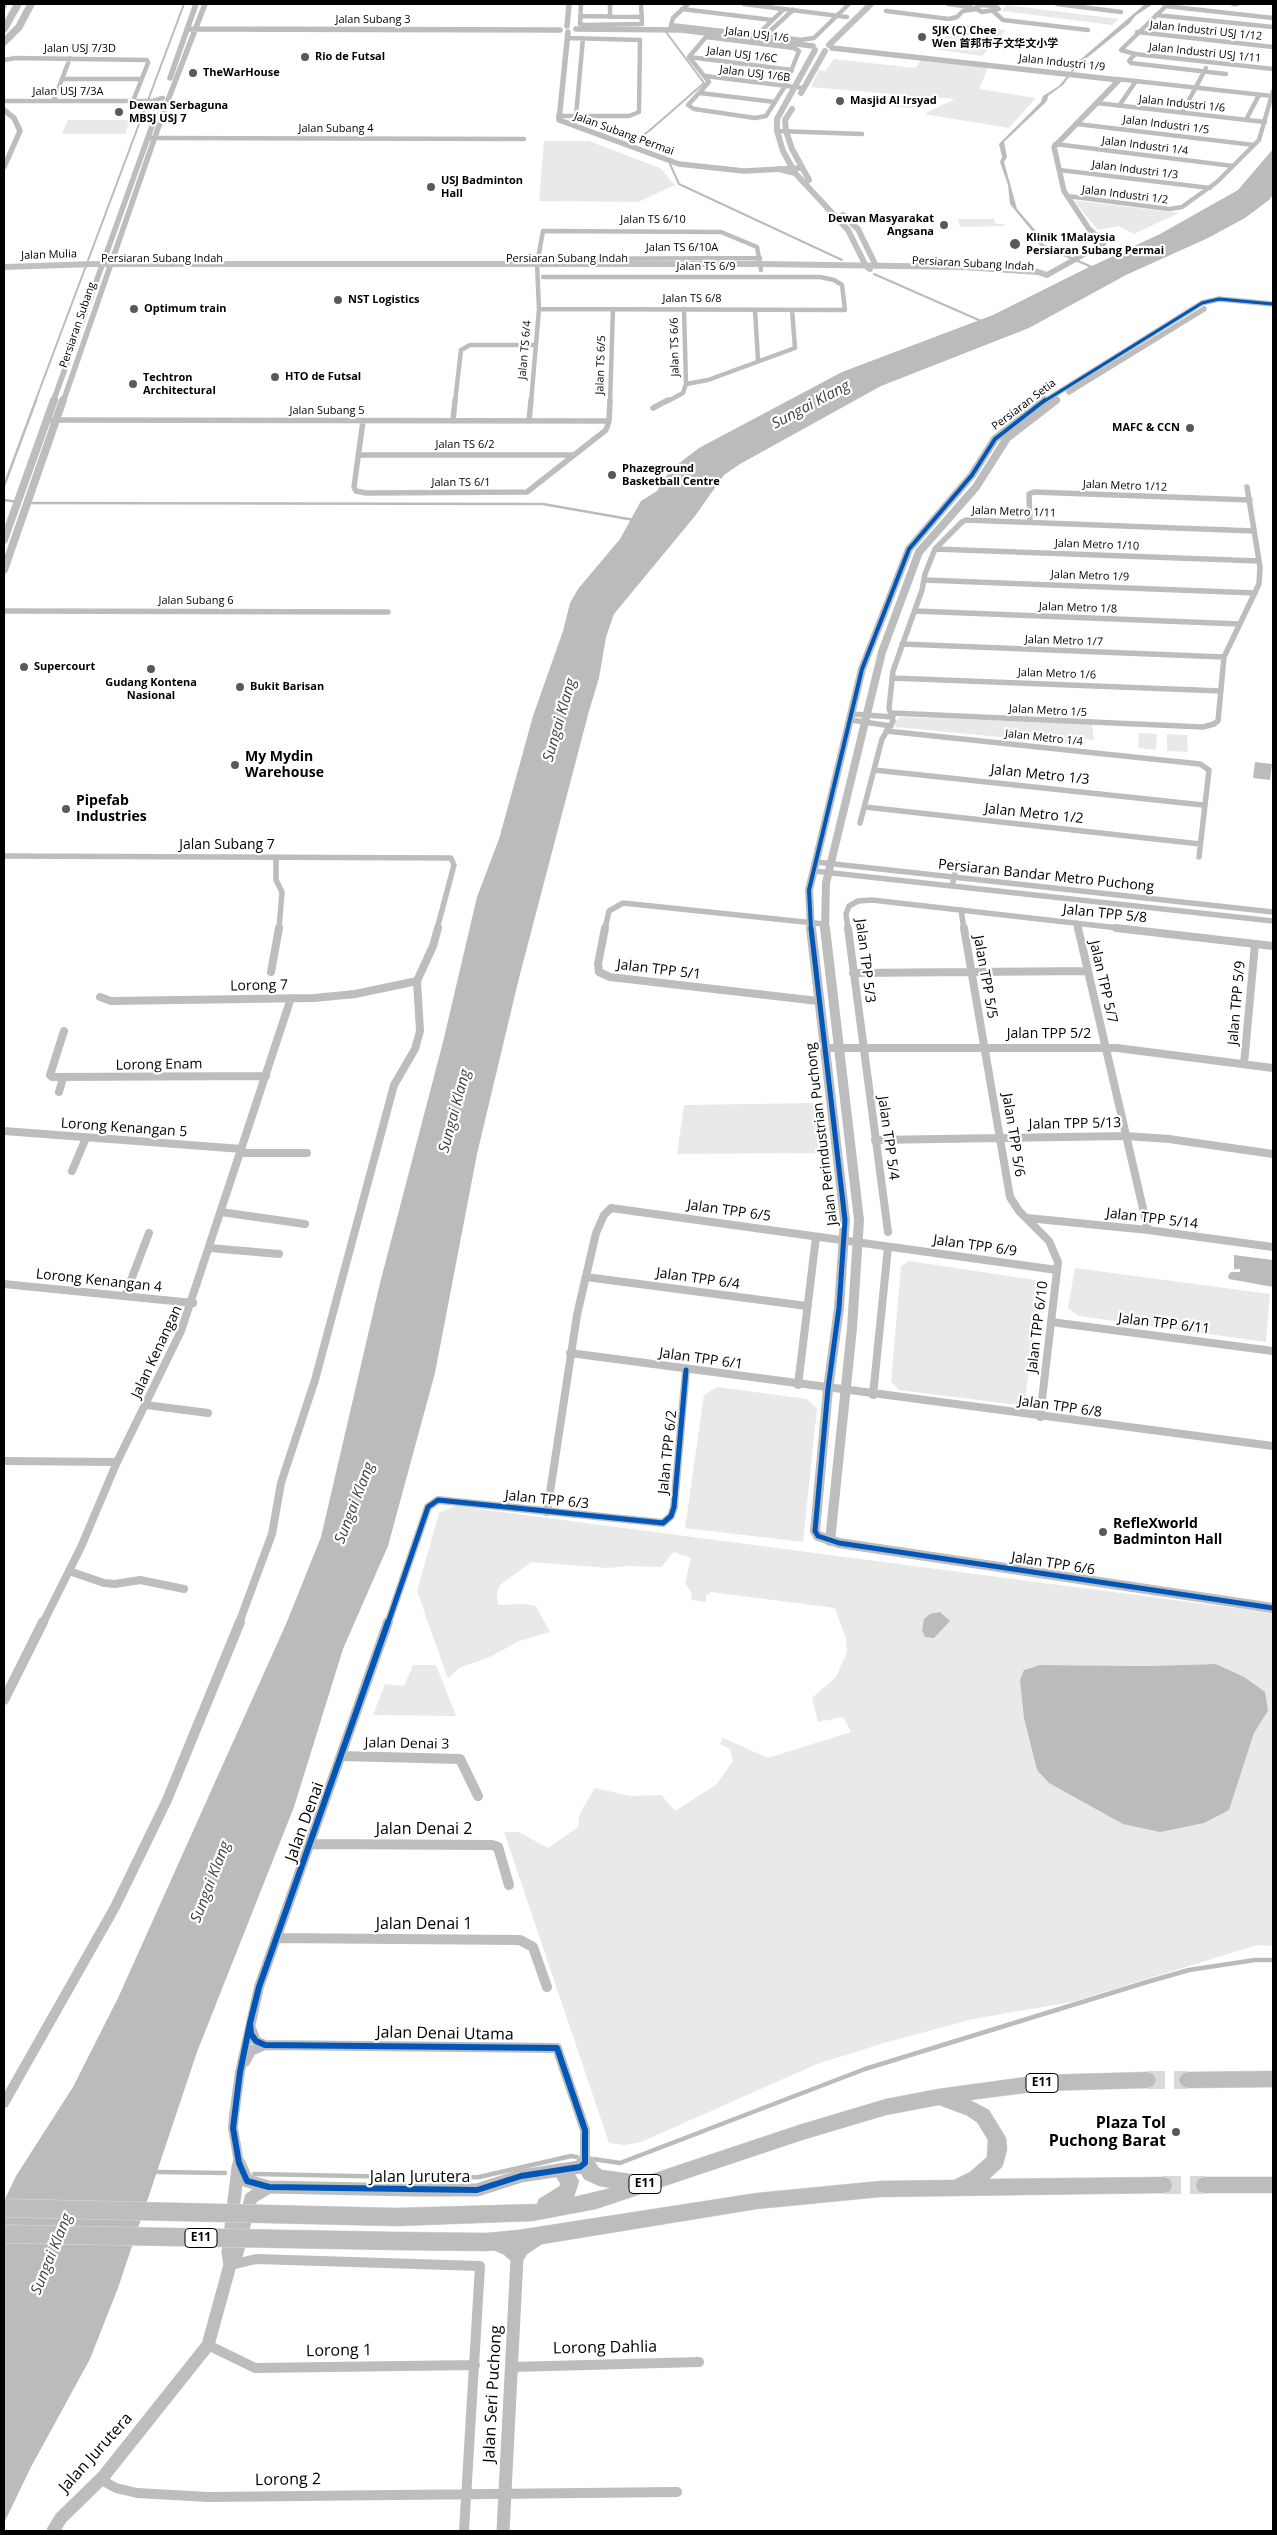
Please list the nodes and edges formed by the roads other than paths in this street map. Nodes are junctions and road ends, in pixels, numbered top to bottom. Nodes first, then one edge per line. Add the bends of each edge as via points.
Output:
1 (18, 4) edge
2 (31, 4) edge
3 (196, 4) edge
4 (205, 4) edge
5 (569, 4) edge
6 (581, 4) edge
7 (610, 4) edge
8 (641, 4) edge
9 (688, 4) edge
10 (744, 4) edge
11 (848, 4) edge
12 (862, 4) edge
13 (871, 4) edge
14 (948, 4) edge
15 (992, 4) edge
16 (1057, 4) edge
17 (1233, 4) edge
18 (1237, 4) edge
19 (770, 5) edge
20 (1166, 5) edge
21 (976, 8) junction
22 (682, 9) junction
23 (784, 9) junction
24 (792, 11) junction
25 (886, 11) dead end
26 (994, 12) junction
27 (1121, 12) dead end
28 (1156, 14) junction
29 (580, 16) junction
30 (610, 16) junction
31 (642, 17) junction
32 (836, 17) junction
33 (847, 17) junction
34 (1273, 18) edge
35 (772, 20) junction
36 (670, 27) junction
37 (1273, 27) edge
38 (4, 29) edge
39 (187, 29) junction
40 (196, 29) junction
41 (1088, 30) dead end
42 (567, 32) junction
43 (1138, 32) junction
44 (708, 35) junction
45 (769, 35) junction
46 (583, 38) junction
47 (757, 38) junction
48 (4, 42) edge
49 (820, 44) junction
50 (831, 47) junction
51 (1273, 47) edge
52 (814, 48) junction
53 (825, 51) junction
54 (1135, 54) junction
55 (689, 57) junction
56 (70, 58) junction
57 (4, 60) edge
58 (1208, 62) junction
59 (1273, 69) edge
60 (792, 70) junction
61 (1204, 72) junction
62 (1226, 74) dead end
63 (705, 76) junction
64 (62, 79) junction
65 (141, 79) junction
66 (1117, 79) junction
67 (1136, 81) junction
68 (785, 86) junction
69 (795, 87) junction
70 (803, 88) junction
71 (1194, 88) junction
72 (700, 92) junction
73 (1272, 94) edge
74 (1259, 95) junction
75 (163, 98) junction
76 (54, 100) junction
77 (4, 101) edge
78 (133, 101) junction
79 (153, 101) junction
80 (775, 102) junction
81 (1097, 103) junction
82 (160, 106) junction
83 (1119, 106) junction
84 (4, 110) edge
85 (1182, 113) junction
86 (558, 116) junction
87 (576, 116) junction
88 (1246, 120) junction
89 (1265, 122) junction
90 (1076, 124) junction
91 (777, 131) junction
92 (786, 131) junction
93 (862, 134) dead end
94 (147, 138) junction
95 (155, 138) junction
96 (524, 139) dead end
97 (1056, 144) junction
98 (1254, 145) junction
99 (1233, 166) junction
100 (4, 167) edge
101 (792, 168) junction
102 (801, 168) junction
103 (780, 169) junction
104 (1059, 170) junction
105 (1210, 188) junction
106 (1067, 196) junction
107 (540, 252) junction
108 (861, 254) junction
109 (872, 254) junction
110 (761, 264) junction
111 (827, 265) junction
112 (97, 266) junction
113 (110, 266) junction
114 (907, 266) junction
115 (871, 267) junction
116 (4, 268) edge
117 (541, 269) junction
118 (1047, 275) junction
119 (1217, 302) junction
120 (1273, 306) edge
121 (539, 309) junction
122 (613, 309) junction
123 (684, 309) junction
124 (755, 310) junction
125 (792, 310) junction
126 (845, 310) joint
127 (536, 345) junction
128 (758, 360) junction
129 (686, 384) junction
130 (653, 408) dead end
131 (46, 420) junction
132 (56, 420) junction
133 (363, 421) junction
134 (453, 421) junction
135 (529, 421) junction
136 (608, 421) junction
137 (358, 455) junction
138 (572, 455) junction
139 (1247, 487) dead end
140 (1250, 500) junction
141 (1030, 522) junction
142 (1254, 530) junction
143 (4, 540) edge
144 (935, 549) junction
145 (1259, 561) junction
146 (4, 570) edge
147 (925, 580) junction
148 (1255, 593) junction
149 (4, 611) edge
150 (915, 611) junction
151 (388, 612) dead end
152 (1240, 624) junction
153 (902, 644) junction
154 (1224, 657) junction
155 (892, 678) junction
156 (1221, 691) junction
157 (876, 716) junction
158 (852, 717) junction
159 (866, 718) junction
160 (891, 722) junction
161 (875, 723) junction
162 (874, 770) junction
163 (1204, 805) junction
164 (865, 808) junction
165 (860, 824) dead end
166 (1200, 844) junction
167 (4, 856) edge
168 (276, 857) junction
169 (1199, 857) dead end
170 (957, 863) dead end
171 (815, 867) junction
172 (832, 870) junction
173 (954, 878) junction
174 (953, 886) junction
175 (934, 907) joint
176 (961, 910) junction
177 (1273, 912) edge
178 (1273, 921) edge
179 (810, 923) junction
180 (1077, 923) junction
181 (824, 924) junction
182 (1255, 944) junction
183 (1273, 946) edge
184 (1087, 971) junction
185 (270, 972) dead end
186 (971, 972) junction
187 (854, 973) junction
188 (417, 981) junction
189 (100, 997) dead end
190 (291, 998) junction
191 (818, 1000) junction
192 (64, 1031) dead end
193 (985, 1047) junction
194 (1105, 1047) junction
195 (823, 1048) junction
196 (838, 1048) junction
197 (863, 1048) junction
198 (1244, 1064) junction
199 (1273, 1068) edge
200 (266, 1076) junction
201 (63, 1078) junction
202 (59, 1092) dead end
203 (4, 1131) edge
204 (1126, 1136) junction
205 (86, 1138) junction
206 (1001, 1138) junction
207 (875, 1140) junction
208 (241, 1151) junction
209 (307, 1153) dead end
210 (1273, 1154) edge
211 (72, 1171) dead end
212 (611, 1208) joint
213 (221, 1212) junction
214 (1027, 1218) junction
215 (305, 1224) dead end
216 (1148, 1230) junction
217 (888, 1232) dead end
218 (149, 1233) dead end
219 (816, 1237) junction
220 (844, 1241) junction
221 (859, 1243) junction
222 (888, 1247) junction
223 (1273, 1247) edge
224 (210, 1248) junction
225 (279, 1254) dead end
226 (1057, 1270) junction
227 (586, 1276) junction
228 (4, 1284) edge
229 (125, 1296) junction
230 (193, 1303) junction
231 (808, 1306) junction
232 (1051, 1322) junction
233 (1273, 1351) edge
234 (570, 1353) junction
235 (686, 1370) junction
236 (798, 1385) junction
237 (828, 1389) junction
238 (844, 1391) junction
239 (873, 1395) junction
240 (146, 1405) junction
241 (208, 1413) dead end
242 (1040, 1417) junction
243 (1273, 1446) edge
244 (4, 1461) edge
245 (118, 1462) junction
246 (438, 1500) joint
247 (547, 1512) junction
248 (655, 1524) joint
249 (830, 1541) junction
250 (69, 1571) junction
251 (184, 1589) dead end
252 (1273, 1608) edge
253 (4, 1678) edge
254 (14, 1679) junction
255 (4, 1700) edge
256 (342, 1756) junction
257 (478, 1796) dead end
258 (310, 1844) junction
259 (509, 1885) dead end
260 (276, 1938) junction
261 (546, 1984) dead end
262 (250, 2023) junction
263 (266, 2045) junction
264 (240, 2072) junction
265 (1273, 2079) edge
266 (1147, 2080) tunnel mouth
267 (1188, 2080) tunnel mouth
268 (938, 2097) junction
269 (4, 2103) edge
270 (239, 2163) junction
271 (585, 2163) junction
272 (562, 2171) junction
273 (652, 2182) junction
274 (1273, 2184) edge
275 (1164, 2185) tunnel mouth
276 (1204, 2185) tunnel mouth
277 (269, 2188) junction
278 (958, 2188) junction
279 (4, 2208) edge
280 (532, 2212) junction
281 (549, 2233) junction
282 (4, 2234) edge
283 (486, 2242) junction
284 (517, 2258) junction
285 (230, 2265) junction
286 (208, 2345) junction
287 (699, 2362) dead end
288 (475, 2365) junction
289 (512, 2367) junction
290 (103, 2477) junction
291 (501, 2492) junction
292 (677, 2492) dead end
293 (473, 2493) junction
294 (52, 2531) edge
295 (464, 2531) edge
296 (503, 2531) edge

1 - 38 main road
2 - 48 main road via 19,27
3 - 39 street, Persiaran Subang
4 - 40 street, Persiaran Subang
5 - 42 street, Jalan Subang Permai
6 - 29 street
7 - 30 street
8 - 31 street
9 - 22 street
10 - 19 street
11 - 32 street
12 - 33 main road
13 - 50 main road
14 - 21 street
15 - 21 street
15 - 26 street via 998,8
16 - 27 street
17 - 18 street
19 - 23 street
20 - 28 street
20 - 34 street
21 - 25 street via 949,19
21 - 26 street
22 - 35 street
22 - 36 street
23 - 24 street
23 - 35 street
24 - 32 street
24 - 45 street
26 - 41 street via 1003,20
28 - 37 street
28 - 43 street
29 - 30 street
29 - 31 street via 580,24 585,25 640,24
30 - 31 street
32 - 33 street
32 - 45 street via 814,38 795,40
33 - 49 main road
35 - 47 street
36 - 42 street via 576,29
36 - 44 street
36 - 47 street
39 - 40 street, Jalan Subang 3
39 - 75 street, Persiaran Subang
40 - 42 street, Jalan Subang 3
40 - 95 street, Persiaran Subang
42 - 46 street
42 - 86 street, Jalan Subang Permai
43 - 51 street, Jalan Industri USJ 1/12
43 - 54 street via 1121,50
44 - 47 street
44 - 55 street, Jalan USJ 1/6
44 - 60 street, Jalan USJ 1/6 via 797,49 800,53
45 - 47 street
46 - 87 street
46 - 87 street via 634,39 640,42 639,112 633,116
47 - 52 street
49 - 50 main road
49 - 52 main road
50 - 53 main road
50 - 66 street, Jalan Industri 1/9
52 - 53 main road
52 - 69 main road
53 - 70 main road
54 - 58 street, Jalan Industri USJ 1/11
54 - 61 street via 1129,62
55 - 60 street, Jalan USJ 1/6C
55 - 63 street
56 - 57 street, Jalan USJ 7/3D
56 - 64 street
56 - 65 street, Jalan USJ 7/3D via 147,60
58 - 59 street, Jalan Industri USJ 1/11
58 - 61 street
60 - 68 street, Jalan USJ 1/6
61 - 62 street
61 - 71 street
63 - 68 street, Jalan USJ 1/6B
63 - 72 street, Jalan USJ 1/6 via 709,82
64 - 65 street
64 - 76 street
65 - 78 street
66 - 67 street, Jalan Industri 1/9
66 - 81 street via 1120,81
67 - 71 street, Jalan Industri 1/9
67 - 83 street
68 - 69 street, Jalan USJ 1/6B
68 - 80 street, Jalan USJ 1/6
69 - 70 street, Jalan USJ 1/6B
69 - 91 main road via 776,122
70 - 92 main road via 785,120
71 - 74 street, Jalan Industri 1/9
71 - 85 street
72 - 80 street
72 - 80 street, Jalan USJ 1/6 via 688,107 760,118 768,115
73 - 74 street, Jalan Industri 1/9
73 - 89 street
74 - 88 street
75 - 79 street, Jalan USJ 7/3A
75 - 82 street, Persiaran Subang
76 - 77 street, Jalan USJ 7/3A
76 - 78 street, Jalan USJ 7/3A
78 - 79 street, Jalan USJ 7/3A
79 - 82 street
81 - 83 street, Jalan Industri 1/6
81 - 90 street
82 - 94 street, Persiaran Subang
83 - 85 street, Jalan Industri 1/6
84 - 100 street via 14,118 20,130
85 - 88 street, Jalan Industri 1/6
86 - 87 street
86 - 103 street, Jalan Subang Permai via 569,125 673,163 733,170
88 - 89 street, Jalan Industri 1/6
89 - 98 street
90 - 97 street
90 - 98 street, Jalan Industri 1/5
91 - 92 street
91 - 101 main road
92 - 93 street
92 - 102 main road
94 - 95 street, Jalan Subang 4
94 - 112 street, Persiaran Subang
95 - 96 street, Jalan Subang 4
95 - 113 street, Persiaran Subang
97 - 99 street, Jalan Industri 1/4
97 - 104 street
98 - 99 street
99 - 105 street
101 - 102 street
101 - 103 main road
101 - 103 main road
101 - 108 main road via 848,230
102 - 109 main road via 858,229
104 - 105 street, Jalan Industri 1/3
104 - 106 street
105 - 106 street, Jalan Industri 1/2 via 1182,207 1169,209
106 - 118 street via 1089,229 1104,241 1103,245
107 - 110 street, Jalan TS 6/10 via 543,231 709,230 727,233 757,246
107 - 117 street, Jalan TS 6/10
107 - 117 street
108 - 111 main road via 846,263
108 - 115 main road
109 - 114 main road via 883,261
109 - 115 main road
110 - 111 main road, Persiaran Subang Indah
110 - 115 main road, Persiaran Subang Indah
110 - 117 main road, Persiaran Subang Indah
110 - 117 street, Jalan TS 6/10A
111 - 115 main road, Persiaran Subang Indah
112 - 113 main road, Persiaran Subang Indah
112 - 116 main road, Jalan Mulia
112 - 131 street, Persiaran Subang
113 - 117 main road, Persiaran Subang Indah
113 - 132 street, Persiaran Subang
114 - 115 main road, Persiaran Subang Indah
114 - 118 main road, Persiaran Subang Indah
115 - 118 main road, Persiaran Subang Indah
117 - 121 street, Jalan TS 6/4
117 - 126 street, Jalan TS 6/9 via 820,277 834,280 842,286
119 - 120 street, Persiaran Setia
119 - 158 street, Persiaran Setia via 1195,307 1100,364 1031,409 995,439 972,475 909,549 862,670
119 - 159 street, Persiaran Setia via 1075,388 1004,441 976,487 919,552 882,652
121 - 122 street, Jalan TS 6/8
121 - 127 street, Jalan TS 6/4
122 - 123 street, Jalan TS 6/8
122 - 136 street, Jalan TS 6/5
123 - 124 street, Jalan TS 6/8
123 - 129 street, Jalan TS 6/6
124 - 125 street, Jalan TS 6/8
124 - 128 street
125 - 126 street, Jalan TS 6/8
125 - 128 street via 795,348
127 - 134 street via 470,345 461,350
127 - 135 street, Jalan TS 6/4
128 - 129 street via 708,380
129 - 130 street via 683,393
131 - 132 street, Jalan Subang 5
131 - 143 street, Persiaran Subang
132 - 133 street, Jalan Subang 5
132 - 146 street, Persiaran Subang
133 - 134 street, Jalan Subang 5
133 - 137 street, Jalan TS 6/1
134 - 135 street, Jalan Subang 5
135 - 136 street, Jalan Subang 5
136 - 138 street, Jalan TS 6/1 via 606,430
137 - 138 street, Jalan TS 6/2
137 - 138 street, Jalan TS 6/1 via 354,487 356,491 366,493 527,492
139 - 140 street
140 - 141 street, Jalan Metro 1/12 via 1034,492 1029,494
140 - 142 street
141 - 142 street, Jalan Metro 1/11
141 - 144 street, Jalan Metro 1/11 via 966,520
142 - 145 street
144 - 145 street, Jalan Metro 1/10
144 - 147 street, Jalan Metro 1/11
145 - 148 street via 1259,584
147 - 148 street, Jalan Metro 1/9
147 - 150 street, Jalan Metro 1/11
148 - 152 street
149 - 151 street, Jalan Subang 6
150 - 152 street, Jalan Metro 1/8
150 - 153 street, Jalan Metro 1/11
152 - 154 street
153 - 154 street, Jalan Metro 1/7
153 - 155 street, Jalan Metro 1/11
154 - 156 street
155 - 156 street, Jalan Metro 1/6
155 - 160 street, Jalan Metro 1/11
156 - 160 street, Jalan Metro 1/5 via 1218,722 1203,726
157 - 159 street
157 - 160 street
157 - 161 street
158 - 159 street
158 - 171 street, Jalan Perindustrian Puchong
159 - 161 street
159 - 172 street, Jalan Perindustrian Puchong
160 - 161 street
160 - 162 street via 882,739
160 - 163 street, Jalan Metro 1/4 via 1200,764 1209,770
162 - 163 street, Jalan Metro 1/3
162 - 164 street
163 - 166 street
164 - 165 street
164 - 166 street, Jalan Metro 1/2
166 - 169 street
167 - 168 street, Jalan Subang 7
168 - 185 street via 282,912
168 - 188 street, Jalan Subang 7 via 450,858 454,865 449,890 433,946
170 - 173 street
171 - 172 street, Persiaran Bandar Metro Puchong
171 - 179 street, Jalan Perindustrian Puchong via 809,890
172 - 173 street, Persiaran Bandar Metro Puchong
172 - 174 street, Persiaran Bandar Metro Puchong
172 - 181 street, Jalan Perindustrian Puchong via 824,899
173 - 174 street
173 - 177 street, Persiaran Bandar Metro Puchong
174 - 178 street, Persiaran Bandar Metro Puchong
175 - 176 street, Jalan TPP 5/8
175 - 187 street, Jalan TPP 5/3 via 872,900 858,901 849,906 846,914
176 - 180 street, Jalan TPP 5/8
176 - 186 street, Jalan TPP 5/5
179 - 181 street, Jalan TPP 5/1
179 - 191 street, Jalan Perindustrian Puchong
179 - 191 street, Jalan TPP 5/1 via 623,903 609,911 598,968 599,972 610,977
180 - 182 street, Jalan TPP 5/8
180 - 184 street, Jalan TPP 5/7
181 - 196 street, Jalan Perindustrian Puchong
182 - 183 street, Jalan TPP 5/8
182 - 198 street, Jalan TPP 5/9
184 - 186 street
184 - 194 street, Jalan TPP 5/7
186 - 187 street
186 - 193 street, Jalan TPP 5/5
187 - 197 street, Jalan TPP 5/3
188 - 190 street, Lorong 7 via 340,996
188 - 269 street via 420,1031 415,1049 394,1086 320,1363 281,1483 272,1534 227,1656 167,1800 115,1907
189 - 190 street, Lorong 7 via 134,1001
190 - 200 street, Jalan Kenangan
191 - 195 street, Jalan Perindustrian Puchong
192 - 201 street, Lorong Enam via 50,1075
193 - 194 street, Jalan TPP 5/2
193 - 197 street, Jalan TPP 5/2
193 - 206 street, Jalan TPP 5/6
194 - 198 street, Jalan TPP 5/2
194 - 204 street, Jalan TPP 5/7
195 - 196 street, Jalan TPP 5/2
195 - 220 street, Jalan Perindustrian Puchong via 839,1164
196 - 197 street, Jalan TPP 5/2
196 - 221 street, Jalan Perindustrian Puchong
197 - 207 street, Jalan TPP 5/4
198 - 199 street, Jalan TPP 5/2
200 - 201 street, Lorong Enam
200 - 208 street, Jalan Kenangan
201 - 202 street
203 - 205 street, Lorong Kenangan 5
204 - 206 street, Jalan TPP 5/13
204 - 210 street, Jalan TPP 5/13
204 - 216 street, Jalan TPP 5/7
205 - 208 street, Lorong Kenangan 5
205 - 211 street
206 - 207 street, Jalan TPP 5/13
206 - 214 street, Jalan TPP 5/6 via 1010,1197
207 - 217 street, Jalan TPP 5/4
208 - 209 street, Lorong Kenangan 5
208 - 213 street, Jalan Kenangan
212 - 219 street, Jalan TPP 6/5
212 - 227 street, Jalan TPP 6/3 via 596,1233
213 - 215 street
213 - 224 street, Jalan Kenangan
214 - 216 street, Jalan TPP 5/14
214 - 226 street, Jalan TPP 5/6 via 1054,1248
216 - 223 street, Jalan TPP 5/14
218 - 229 street
219 - 220 street, Jalan TPP 6/5
219 - 231 street
220 - 221 street, Jalan TPP 6/5
220 - 237 street, Jalan Perindustrian Puchong
221 - 222 street, Jalan TPP 6/9
221 - 238 street, Jalan Perindustrian Puchong
222 - 226 street, Jalan TPP 6/9
222 - 239 street
224 - 225 street
224 - 230 street, Jalan Kenangan
226 - 232 street, Jalan TPP 6/10
227 - 231 street, Jalan TPP 6/4
227 - 234 street, Jalan TPP 6/3
228 - 229 street, Lorong Kenangan 4
229 - 230 street, Lorong Kenangan 4
230 - 240 street, Jalan Kenangan
231 - 236 street
232 - 233 street, Jalan TPP 6/11
232 - 242 street, Jalan TPP 6/10
234 - 235 street, Jalan TPP 6/1
234 - 247 street, Jalan TPP 6/3
235 - 236 street, Jalan TPP 6/1
235 - 248 street, Jalan TPP 6/2 via 674,1506 667,1521
236 - 237 street, Jalan TPP 6/1
237 - 238 street, Jalan TPP 6/1
237 - 249 street, Jalan Perindustrian Puchong via 815,1531
238 - 239 street, Jalan TPP 6/8
238 - 249 street, Jalan Perindustrian Puchong
239 - 242 street, Jalan TPP 6/8
240 - 241 street
240 - 245 street, Jalan Kenangan
242 - 243 street, Jalan TPP 6/8
244 - 245 street
245 - 250 street, Jalan Kenangan
246 - 247 street, Jalan TPP 6/3
246 - 256 street, Jalan Denai via 431,1503 426,1512
247 - 248 street, Jalan TPP 6/3
249 - 252 street, Jalan TPP 6/6
250 - 251 street via 104,1583 140,1580
250 - 254 street, Jalan Kenangan
253 - 254 street
254 - 255 street, Jalan Kenangan
256 - 257 street, Jalan Denai 3 via 460,1759
256 - 258 street, Jalan Denai
258 - 259 street, Jalan Denai 2 via 492,1845 498,1848
258 - 260 street, Jalan Denai
260 - 261 street, Jalan Denai 1 via 520,1940 533,1947
260 - 262 street, Jalan Denai
262 - 263 street via 251,2034 256,2041
262 - 264 street, Jalan Denai
263 - 264 street via 252,2051
263 - 271 street, Jalan Denai Utama via 557,2048 586,2139
264 - 270 street, Jalan Denai via 233,2128
265 - 267 highway
266 - 268 highway, E11 via 1040,2083
268 - 273 highway, E11 via 886,2107
268 - 278 highway via 972,2108 983,2116 997,2138 995,2161 977,2178
270 - 277 street, Jalan Jurutera via 247,2181
270 - 285 street, Jalan Jurutera via 228,2252
271 - 272 street, Jalan Jurutera
271 - 273 highway via 599,2178
272 - 277 street, Jalan Jurutera via 521,2176 477,2190
272 - 280 highway via 570,2181 568,2190 561,2198
273 - 280 highway, E11 via 596,2200
274 - 276 highway
275 - 278 highway, E11
277 - 285 street, Jalan Jurutera via 251,2198 237,2253
278 - 281 highway, E11 via 880,2189 757,2201
279 - 280 highway, E11, bridge via 397,2217
281 - 283 highway, E11
281 - 284 street via 531,2243
282 - 283 highway, E11, bridge
283 - 284 street via 507,2249
284 - 289 street, Jalan Seri Puchong
285 - 286 street, Jalan Jurutera
285 - 288 street via 256,2259 480,2266
286 - 288 street, Lorong 1 via 255,2368
286 - 290 street, Jalan Jurutera
287 - 289 street, Lorong Dahlia
288 - 293 street
289 - 291 street, Jalan Seri Puchong
290 - 293 street, Lorong 2 via 116,2488 137,2493 199,2497
290 - 294 street, Jalan Jurutera
291 - 292 street
291 - 293 street, Lorong 2
291 - 296 street, Jalan Seri Puchong
293 - 295 street

